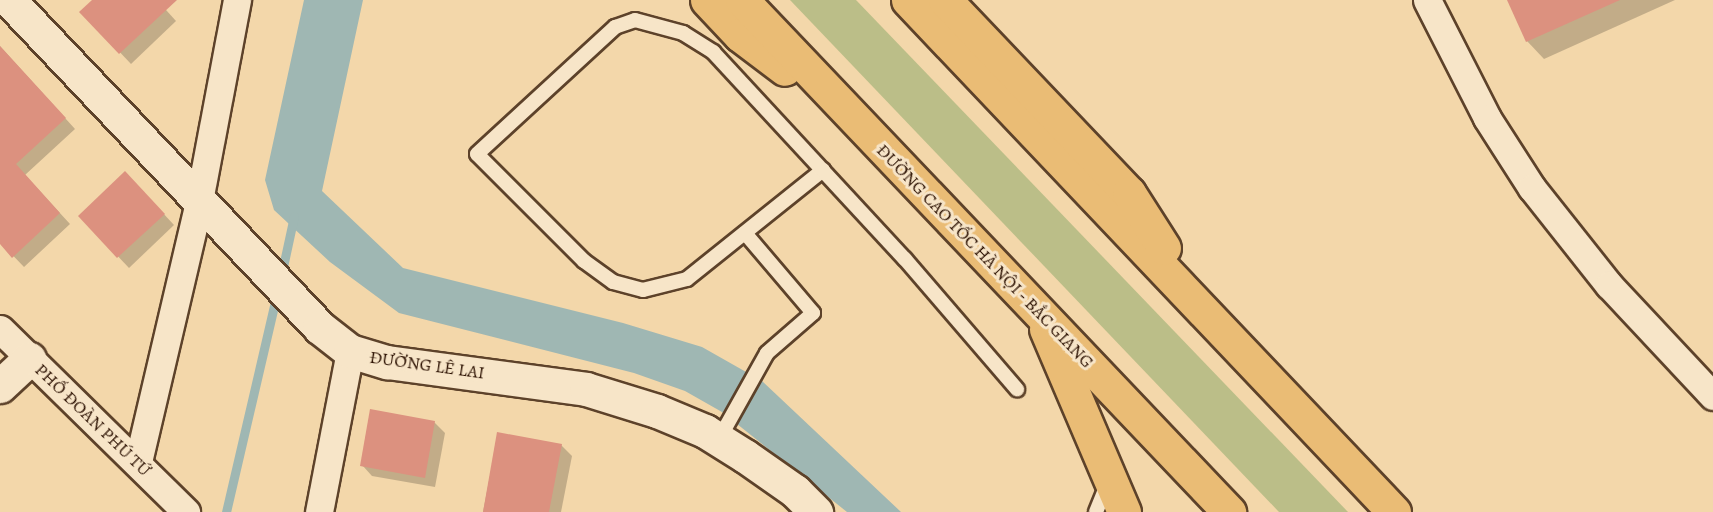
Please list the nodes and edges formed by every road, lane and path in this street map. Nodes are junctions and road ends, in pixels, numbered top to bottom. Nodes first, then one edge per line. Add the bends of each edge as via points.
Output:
1 (9, 0) edge
2 (237, 0) edge
3 (707, 0) edge
4 (742, 0) edge
5 (908, 0) edge
6 (945, 0) edge
7 (1426, 0) edge
8 (865, 130) junction
9 (823, 170) junction
10 (199, 201) junction
11 (745, 233) junction
12 (1038, 311) junction
13 (1206, 313) junction
14 (0, 329) edge
15 (350, 351) junction
16 (28, 359) junction
17 (0, 386) edge
18 (1017, 389) dead end
19 (1713, 396) edge
20 (721, 436) junction
21 (138, 462) junction
22 (1109, 481) junction
23 (186, 512) edge
24 (319, 512) edge
25 (816, 512) edge
26 (1096, 512) edge
27 (1124, 512) edge
28 (1229, 512) edge
29 (1394, 512) edge

1 - 10 street, ĐƯỜNG LÊ LAI
2 - 10 street
3 - 8 highway via 740,34
4 - 8 highway, ĐƯỜNG CAO TỐC HÀ NỘI - BẮC GIANG
5 - 13 highway
6 - 13 highway via 1129,193
7 - 19 street via 1487,118 1532,188 1609,285
8 - 12 highway, ĐƯỜNG CAO TỐC HÀ NỘI - BẮC GIANG
9 - 11 lane
9 - 11 lane via 713,52 683,33 635,20 615,27 477,154 584,261 613,282 643,290 687,279
9 - 18 lane
10 - 15 street, ĐƯỜNG LÊ LAI via 319,327
10 - 21 street
11 - 20 lane via 813,313 767,353
12 - 22 highway
12 - 28 highway, ĐƯỜNG CAO TỐC HÀ NỘI - BẮC GIANG
13 - 29 highway
14 - 16 street, PHỐ ĐOÀN PHÚ TỨ
15 - 20 street, ĐƯỜNG LÊ LAI via 387,362 586,389
15 - 24 street
16 - 17 street
16 - 21 street, PHỐ ĐOÀN PHÚ TỨ
20 - 25 street, ĐƯỜNG LÊ LAI via 795,491
21 - 23 street, PHỐ ĐOÀN PHÚ TỨ
22 - 26 lane
22 - 27 highway

